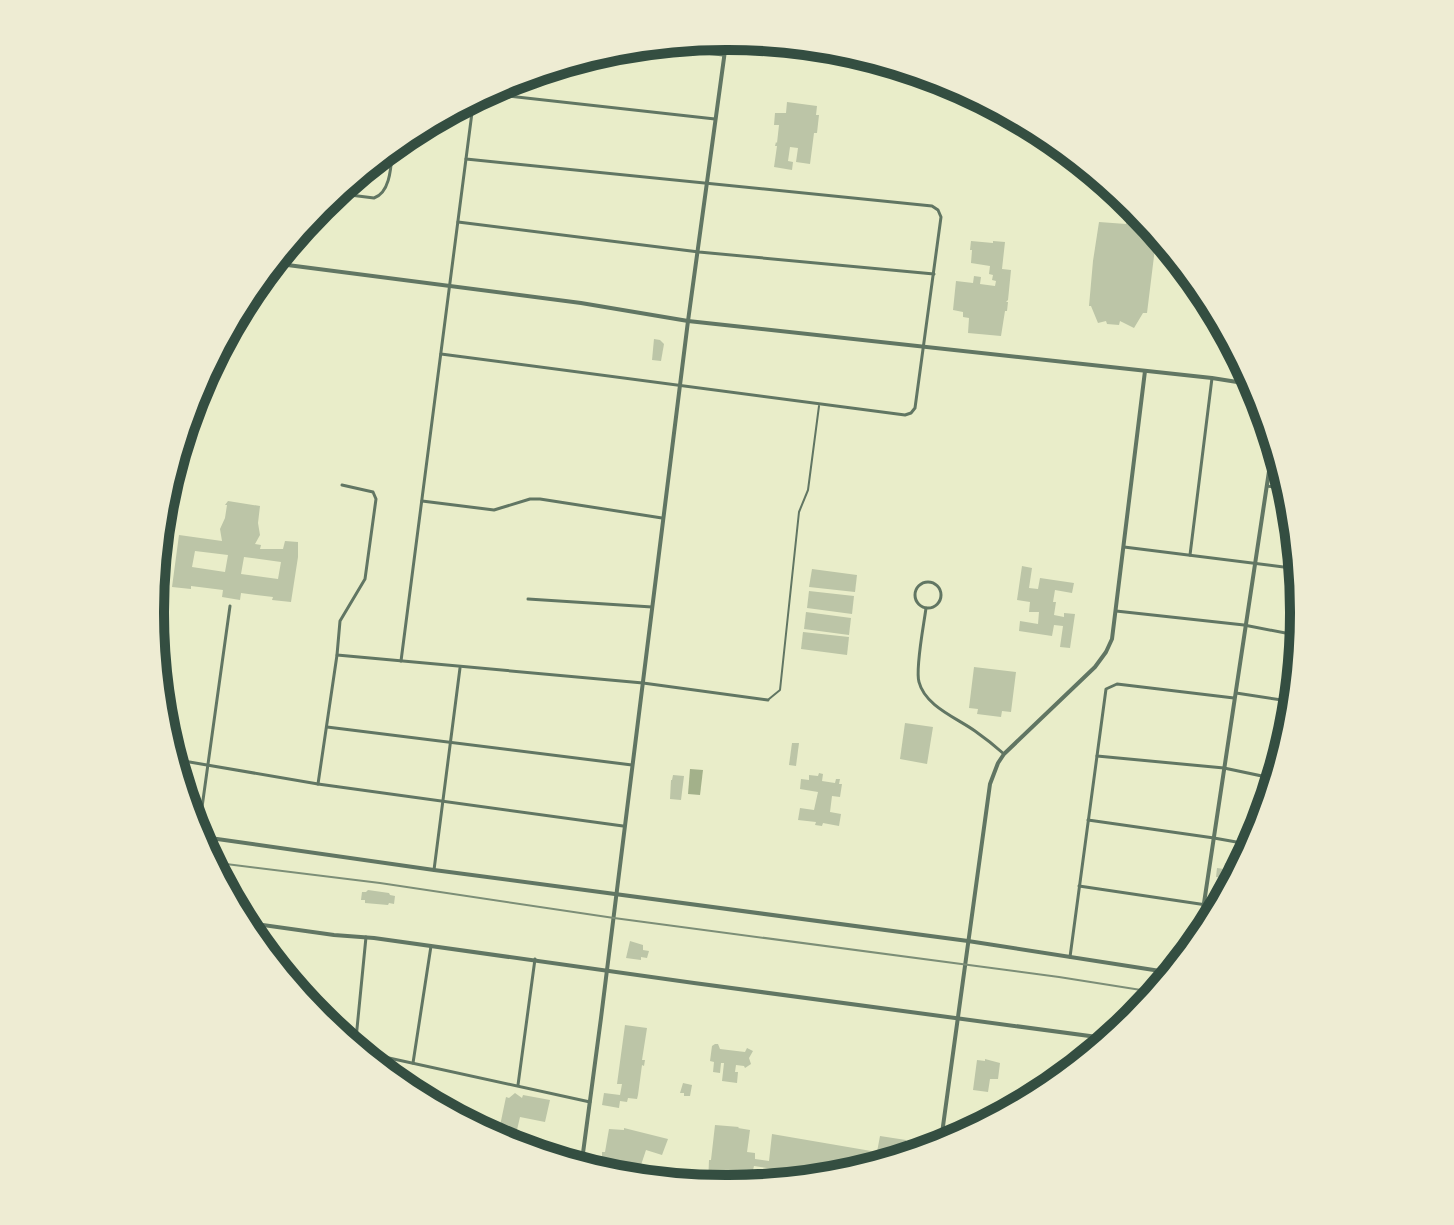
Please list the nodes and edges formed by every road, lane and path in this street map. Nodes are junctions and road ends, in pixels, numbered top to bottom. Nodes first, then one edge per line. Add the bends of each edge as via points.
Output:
1 (725, 50) edge
2 (689, 51) edge
3 (724, 55) junction
4 (506, 96) edge
5 (472, 111) edge
6 (715, 119) junction
7 (466, 159) junction
8 (391, 161) edge
9 (708, 183) junction
10 (351, 195) edge
11 (458, 222) junction
12 (699, 252) junction
13 (285, 265) edge
14 (934, 274) junction
15 (450, 287) junction
16 (688, 321) junction
17 (924, 346) junction
18 (441, 354) junction
19 (1145, 371) junction
20 (1212, 378) junction
21 (1240, 382) edge
22 (680, 386) junction
23 (820, 403) junction
24 (1270, 466) edge
25 (342, 485) dead end
26 (1267, 486) junction
27 (1275, 487) edge
28 (422, 501) junction
29 (664, 518) junction
30 (1124, 547) junction
31 (1190, 555) junction
32 (1256, 563) junction
33 (1287, 567) edge
34 (528, 599) dead end
35 (230, 606) dead end
36 (652, 607) junction
37 (926, 608) junction
38 (1116, 611) junction
39 (1244, 625) junction
40 (1289, 634) edge
41 (337, 655) junction
42 (401, 661) junction
43 (461, 666) junction
44 (643, 683) junction
45 (1236, 696) junction
46 (768, 700) joint
47 (1283, 701) edge
48 (327, 727) junction
49 (451, 742) junction
50 (1004, 754) junction
51 (1097, 756) junction
52 (185, 761) edge
53 (207, 765) junction
54 (632, 765) junction
55 (1224, 768) junction
56 (1265, 777) edge
57 (318, 784) junction
58 (443, 800) junction
59 (201, 811) edge
60 (1088, 820) junction
61 (625, 826) junction
62 (212, 838) edge
63 (1214, 838) junction
64 (1240, 843) edge
65 (434, 870) junction
66 (1079, 886) junction
67 (617, 894) junction
68 (1204, 904) junction
69 (1207, 905) edge
70 (1203, 912) edge
71 (258, 924) edge
72 (366, 937) junction
73 (968, 941) junction
74 (431, 946) junction
75 (1070, 957) junction
76 (535, 959) junction
77 (607, 970) junction
78 (1160, 971) edge
79 (958, 1019) junction
80 (357, 1036) edge
81 (1096, 1037) edge
82 (381, 1056) edge
83 (413, 1063) junction
84 (518, 1085) junction
85 (590, 1102) junction
86 (942, 1132) edge
87 (583, 1156) edge

1 - 3 street
2 - 3 street
3 - 6 street
4 - 6 street
5 - 7 street
6 - 9 street
7 - 9 street
7 - 11 street
8 - 10 street via 380,196
9 - 12 street
9 - 14 street via 932,206 941,217
11 - 12 street
11 - 15 street
12 - 14 street
12 - 16 street
13 - 15 street
14 - 17 street
15 - 16 street
15 - 18 street
16 - 17 street
16 - 22 street
17 - 19 street
17 - 23 street via 911,413
18 - 22 street
18 - 28 street
19 - 20 street
19 - 30 street
20 - 21 street
20 - 31 street
22 - 23 street
22 - 29 street
23 - 46 lane via 808,490 799,512 780,690
24 - 26 street
25 - 41 street via 373,492 376,499 365,579 340,621
26 - 27 street
26 - 32 street
28 - 29 street via 494,510 540,499
28 - 42 street
29 - 36 street
30 - 31 street
30 - 38 street
31 - 32 street
32 - 33 street
32 - 39 street
34 - 36 street
35 - 53 street
36 - 44 street
37 - 37 street via 940,597 930,582 921,584 915,595
37 - 50 street via 918,675 922,690
38 - 39 street
38 - 50 street via 1112,639 1095,667
39 - 40 street
39 - 45 street
41 - 42 street
41 - 48 street
42 - 43 street
43 - 44 street
43 - 49 street
44 - 46 street
44 - 54 street
45 - 47 street
45 - 51 street via 1117,684 1106,689
45 - 55 street
48 - 49 street
48 - 57 street
49 - 54 street
49 - 58 street
50 - 73 street via 990,784
51 - 55 street
51 - 60 street
52 - 53 street
53 - 57 street
53 - 59 street
54 - 61 street
55 - 56 street
55 - 63 street
57 - 58 street
58 - 61 street
58 - 65 street
60 - 63 street
60 - 66 street
61 - 67 street
62 - 65 street
63 - 64 street
63 - 68 street
65 - 67 street
66 - 68 street
66 - 75 street
67 - 73 street
67 - 77 street
68 - 69 street
68 - 70 street
71 - 72 street
72 - 74 street
72 - 80 street
73 - 75 street
73 - 79 street
74 - 76 street
74 - 83 street
75 - 78 street
76 - 77 street
76 - 84 street
77 - 79 street
77 - 85 street
79 - 81 street
79 - 86 street
82 - 83 street
83 - 84 street
84 - 85 street
85 - 87 street

